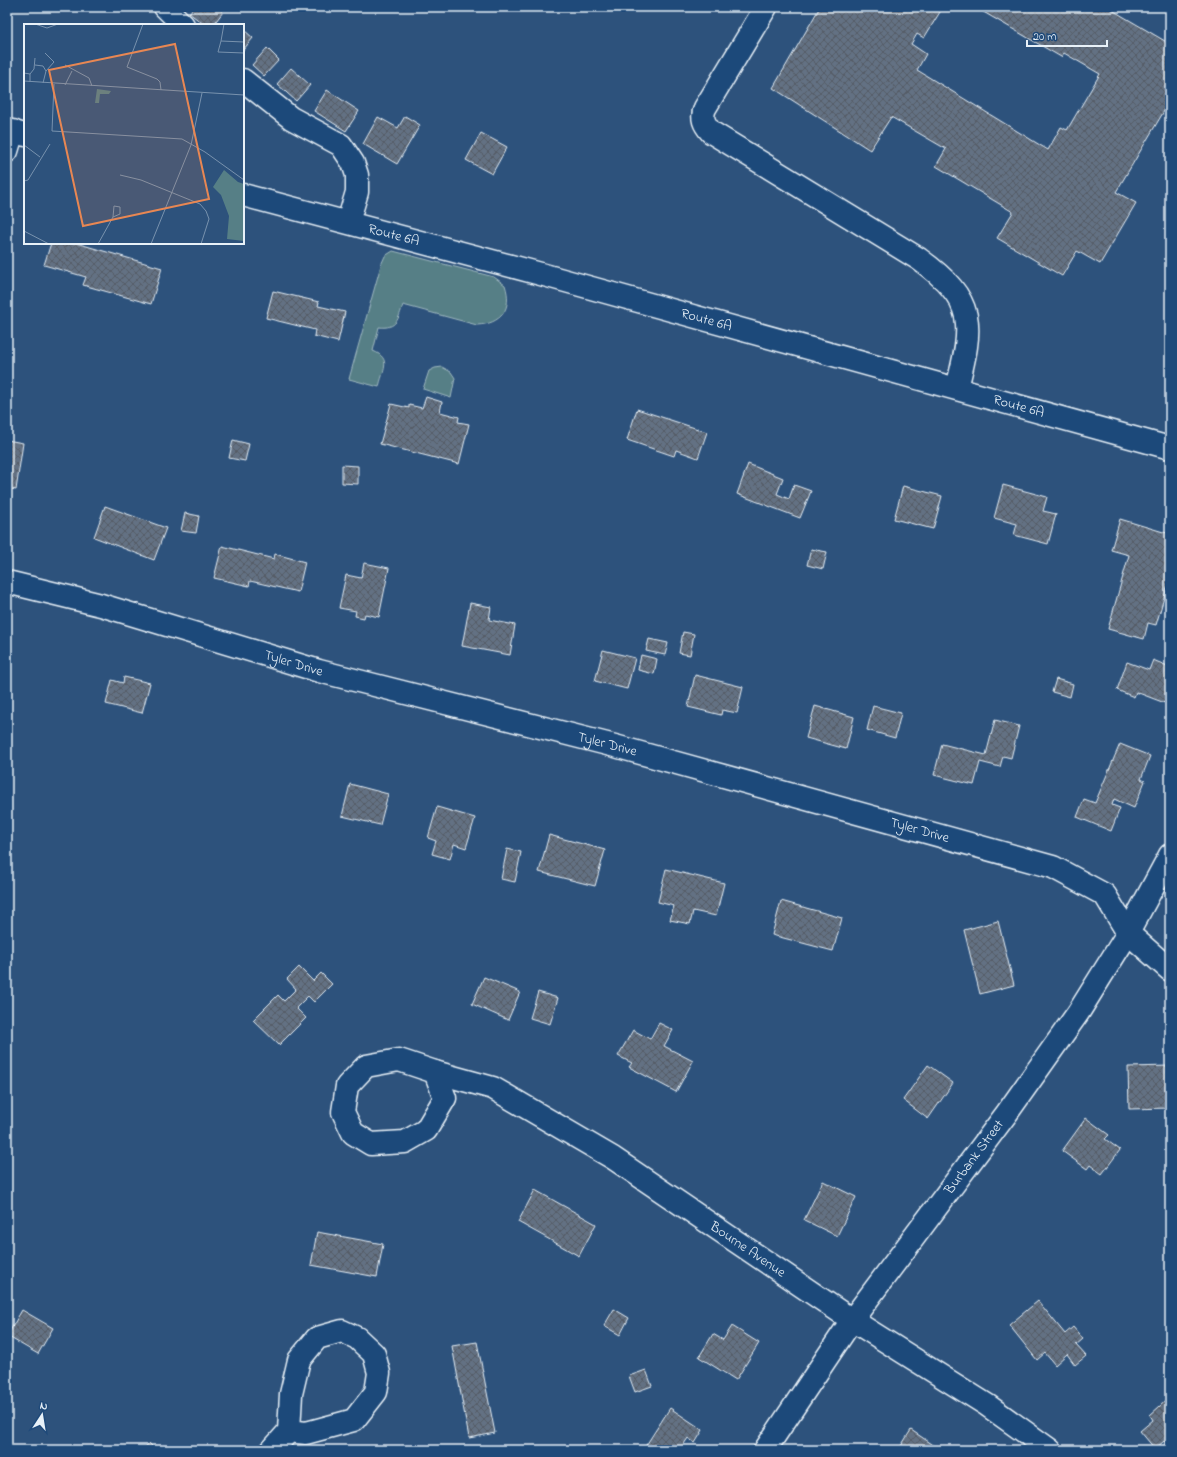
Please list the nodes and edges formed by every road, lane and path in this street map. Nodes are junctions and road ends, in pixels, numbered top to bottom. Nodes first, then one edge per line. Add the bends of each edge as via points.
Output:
1 (165, 7) edge
2 (766, 7) edge
3 (182, 24) edge
4 (244, 81) edge
5 (244, 195) edge
6 (348, 222) junction
7 (957, 388) junction
8 (1170, 448) edge
9 (7, 582) edge
10 (1170, 855) edge
11 (1128, 933) junction
12 (1170, 970) edge
13 (435, 1072) junction
14 (852, 1320) junction
15 (289, 1431) junction
16 (272, 1450) edge
17 (764, 1450) edge
18 (1050, 1450) edge

1 - 3 street
2 - 7 street via 705,108 702,116 705,126 919,259 943,278 964,305 968,319 967,347
4 - 6 street via 291,118 341,146 353,163 357,175 357,192
5 - 6 street, Route 6A
6 - 7 street, Route 6A
7 - 8 street, Route 6A
9 - 11 street, Tyler Drive via 101,605 319,671 615,746 1053,867 1104,895
10 - 11 street, Burbank Street
11 - 12 street, Tyler Drive
11 - 14 street, Burbank Street via 1078,1013 1007,1113
13 - 13 street, Bourne Avenue via 445,1098 426,1130 405,1142 371,1144 352,1133 343,1112 347,1086 366,1066 399,1060
13 - 14 street, Bourne Avenue via 493,1088 613,1158
14 - 17 street, Burbank Street
14 - 18 street, Bourne Avenue via 987,1405
15 - 15 street via 291,1394 299,1360 317,1338 342,1331 357,1338 374,1354 379,1373 376,1392 354,1420 306,1433
15 - 16 street

